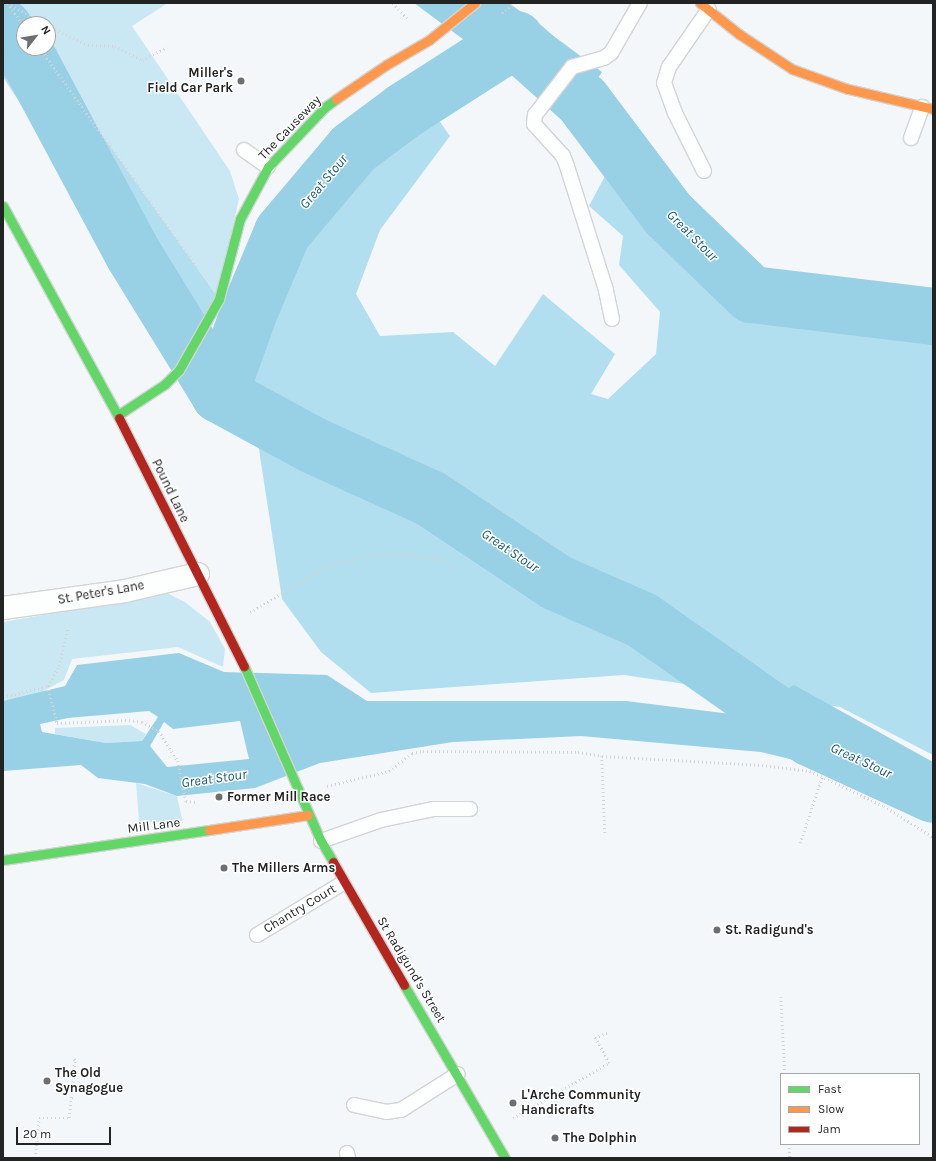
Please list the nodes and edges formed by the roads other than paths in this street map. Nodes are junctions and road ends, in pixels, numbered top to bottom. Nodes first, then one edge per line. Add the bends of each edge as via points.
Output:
1 (475, 3) edge
2 (640, 3) edge
3 (705, 6) edge
4 (927, 108) edge
5 (912, 138) dead end
6 (244, 150) dead end
7 (268, 167) junction
8 (704, 172) dead end
9 (3, 206) edge
10 (612, 319) dead end
11 (118, 415) junction
12 (198, 574) junction
13 (3, 608) edge
14 (299, 793) joint
15 (470, 809) dead end
16 (308, 815) junction
17 (321, 841) junction
18 (3, 860) edge
19 (343, 883) junction
20 (257, 935) dead end
21 (458, 1074) junction
22 (354, 1105) dead end
23 (505, 1158) edge

1 - 7 street, The Causeway via 438,33 386,65 325,108
2 - 10 lane via 610,53 604,58 572,67 534,115 534,124 563,156 567,166 606,290
3 - 4 street via 739,34 792,69 848,89
3 - 8 lane via 669,67 664,84
4 - 5 lane
6 - 7 lane
7 - 11 street, The Causeway via 240,218 219,299 179,370 165,384
9 - 11 street, Pound Lane
11 - 12 street, Pound Lane
12 - 13 street, St. Peter's Lane via 125,591
12 - 14 street, Pound Lane via 239,653
14 - 16 street, St Radigund's Street
15 - 17 lane via 433,809 381,820
16 - 17 street, St Radigund's Street
16 - 18 street, Mill Lane
17 - 19 street, St Radigund's Street
19 - 20 lane, Chantry Court
19 - 21 street, St Radigund's Street
21 - 22 lane via 401,1110 386,1112
21 - 23 street, St Radigund's Street

